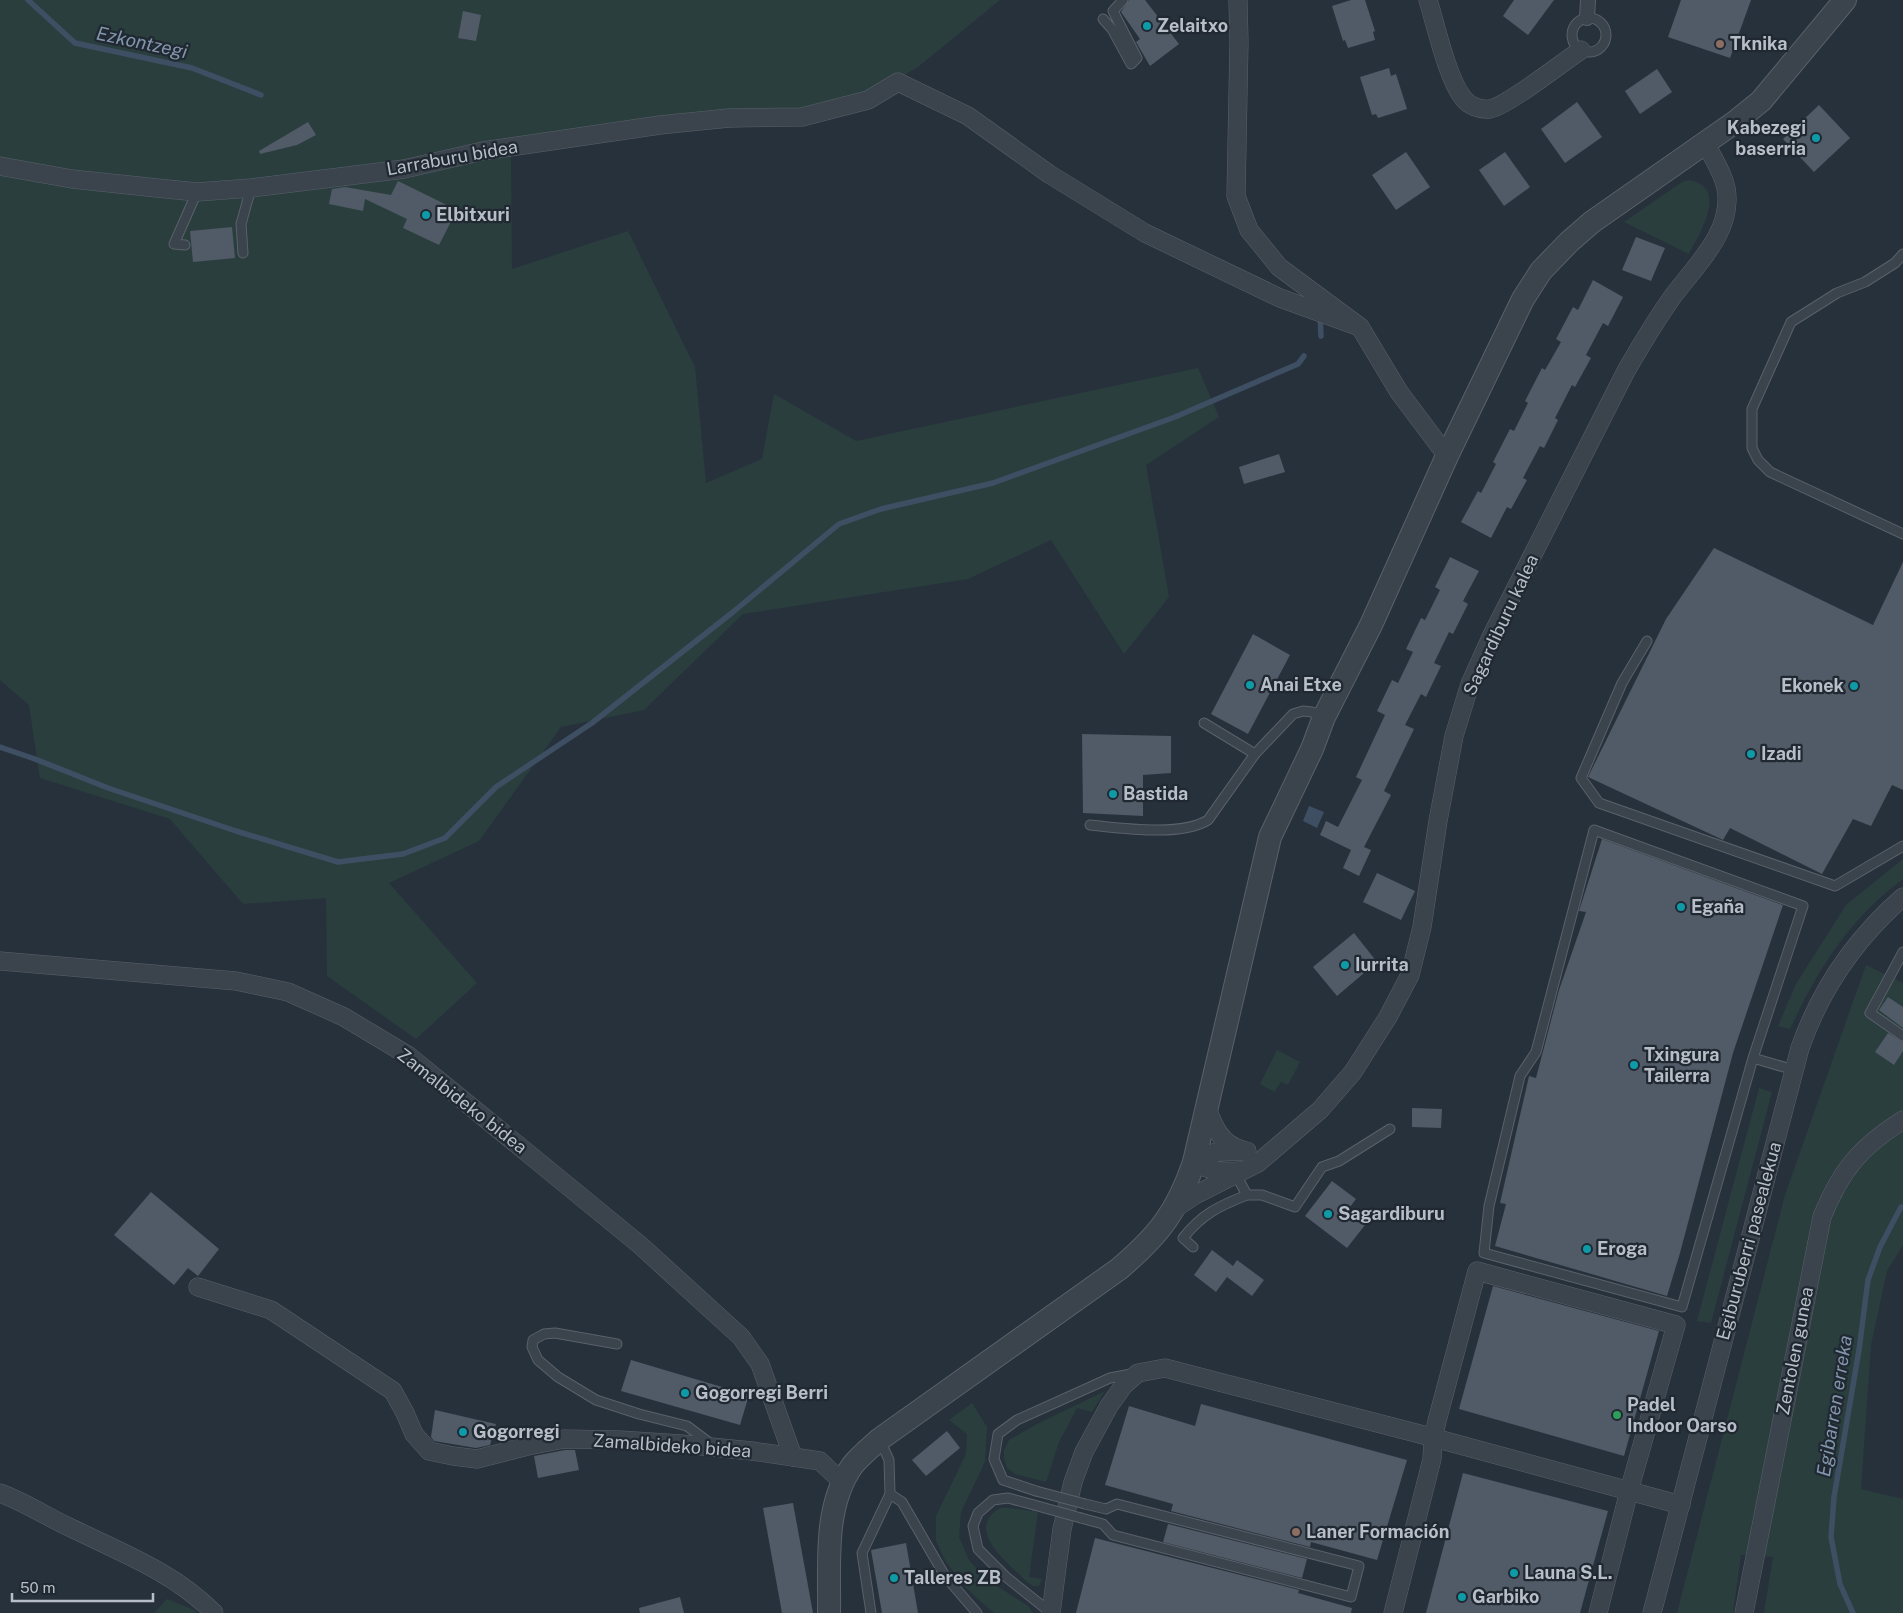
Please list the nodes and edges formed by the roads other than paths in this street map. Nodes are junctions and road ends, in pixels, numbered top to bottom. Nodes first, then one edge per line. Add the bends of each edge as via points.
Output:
1 (1124, 0) edge
2 (1238, 0) edge
3 (1428, 0) edge
4 (1588, 0) edge
5 (1845, 0) edge
6 (1587, 18) junction
7 (1103, 19) dead end
8 (1581, 50) junction
9 (1706, 142) junction
10 (0, 166) edge
11 (251, 188) junction
12 (197, 192) junction
13 (185, 245) dead end
14 (243, 253) dead end
15 (1903, 254) edge
16 (1360, 327) junction
17 (1447, 456) junction
18 (1903, 534) edge
19 (1647, 641) dead end
20 (1324, 717) junction
21 (1204, 723) dead end
22 (1255, 754) junction
23 (1090, 825) dead end
24 (1903, 846) edge
25 (1903, 898) edge
26 (1903, 952) edge
27 (0, 961) edge
28 (1903, 1036) edge
29 (1753, 1058) junction
30 (1794, 1070) junction
31 (1207, 1108) junction
32 (1903, 1120) edge
33 (1390, 1129) dead end
34 (1194, 1162) junction
35 (1244, 1164) junction
36 (1246, 1195) junction
37 (1173, 1210) junction
38 (1193, 1247) dead end
39 (198, 1287) dead end
40 (617, 1344) dead end
41 (1138, 1373) junction
42 (880, 1439) junction
43 (1433, 1439) junction
44 (715, 1447) junction
45 (792, 1457) junction
46 (843, 1483) junction
47 (1629, 1491) junction
48 (0, 1493) edge
49 (890, 1494) junction
50 (1680, 1506) junction
51 (1106, 1509) junction
52 (1103, 1524) junction
53 (1051, 1612) edge
54 (214, 1613) edge
55 (829, 1613) edge
56 (872, 1613) edge
57 (977, 1613) edge
58 (1393, 1613) edge
59 (1598, 1613) edge
60 (1652, 1613) edge
61 (1744, 1613) edge

1 - 7 lane via 1113,11 1138,58 1131,64
2 - 16 street via 1236,196 1249,230 1279,267
3 - 8 street via 1454,84 1475,108 1491,109 1510,100
4 - 6 street
5 - 9 street via 1761,101
6 - 8 lane via 1577,22 1572,31 1573,42
6 - 8 lane via 1600,22 1606,36 1598,49 1592,52
9 - 17 street via 1592,222 1541,271 1523,299
9 - 35 street, Sagardiburu kalea via 1726,189 1721,227 1710,249 1664,310 1626,371 1470,684 1454,736 1422,927 1410,975 1353,1072 1320,1110 1283,1141 1263,1149
10 - 12 street, Larraburu bidea via 72,179
11 - 12 street, Larraburu bidea
11 - 14 lane via 241,224
11 - 16 street, Larraburu bidea via 404,169 483,151 660,125 729,118 802,117 868,100 898,82 968,116 1049,174 1145,233 1280,298
12 - 13 lane via 174,244
15 - 18 lane via 1865,282 1837,293 1791,322 1752,409 1751,433 1752,448 1770,472
16 - 17 street via 1399,392
17 - 20 street via 1371,625
19 - 24 lane via 1622,683 1582,778 1600,803 1835,886
20 - 22 lane via 1302,711 1293,714
20 - 31 street via 1270,837
21 - 22 lane
22 - 23 lane via 1208,820 1201,824 1143,830
25 - 30 street, Egiburuberri pasealekua via 1866,932 1833,977 1809,1023
26 - 28 lane via 1870,1013
27 - 45 street, Zamalbideko bidea via 236,981 288,992 344,1018 409,1056 640,1245 741,1337 760,1364
29 - 29 lane via 1803,906 1594,830 1536,1052 1520,1076 1489,1206 1484,1253 1682,1307
29 - 30 lane
30 - 50 street, Egiburuberri pasealekua
31 - 34 street
31 - 35 street via 1218,1134
32 - 61 street, Zentolen gunea via 1882,1133 1848,1166 1822,1217
33 - 36 lane via 1339,1161 1322,1167 1295,1208 1262,1195
34 - 35 street, Sagardiburu kalea via 1216,1152
34 - 37 street
35 - 36 lane
35 - 37 street, Sagardiburu kalea
36 - 38 lane via 1213,1209 1194,1223 1183,1238
37 - 42 street via 1154,1237 1119,1269
39 - 44 street, Zamalbideko bidea via 271,1310 393,1391 414,1434 429,1451 478,1458 564,1439
40 - 44 lane via 544,1334 533,1340 532,1347 538,1360 558,1377 596,1400 687,1426
41 - 43 street via 1165,1368
41 - 51 lane, bridge via 1110,1378 1017,1420 998,1434 994,1459 1002,1480
41 - 53 street via 1124,1385 1109,1406 1084,1452 1062,1529
42 - 46 street via 852,1467
42 - 49 lane via 889,1460
43 - 47 street
43 - 47 street via 1477,1271 1676,1325
43 - 58 street via 1432,1459
44 - 45 street, Zamalbideko bidea
45 - 46 street, Zamalbideko bidea via 820,1461
46 - 55 street via 831,1528
47 - 50 street
47 - 59 street
48 - 54 street via 139,1560 176,1582
49 - 56 lane via 862,1553
49 - 57 lane via 902,1502 945,1576
50 - 60 street, Egiburuberri pasealekua
51 - 52 lane
51 - 52 lane via 1117,1504 1358,1566 1351,1597 1113,1535
52 - 53 lane, bridge via 1008,1498 993,1500 978,1513 973,1526 978,1548 1006,1576

